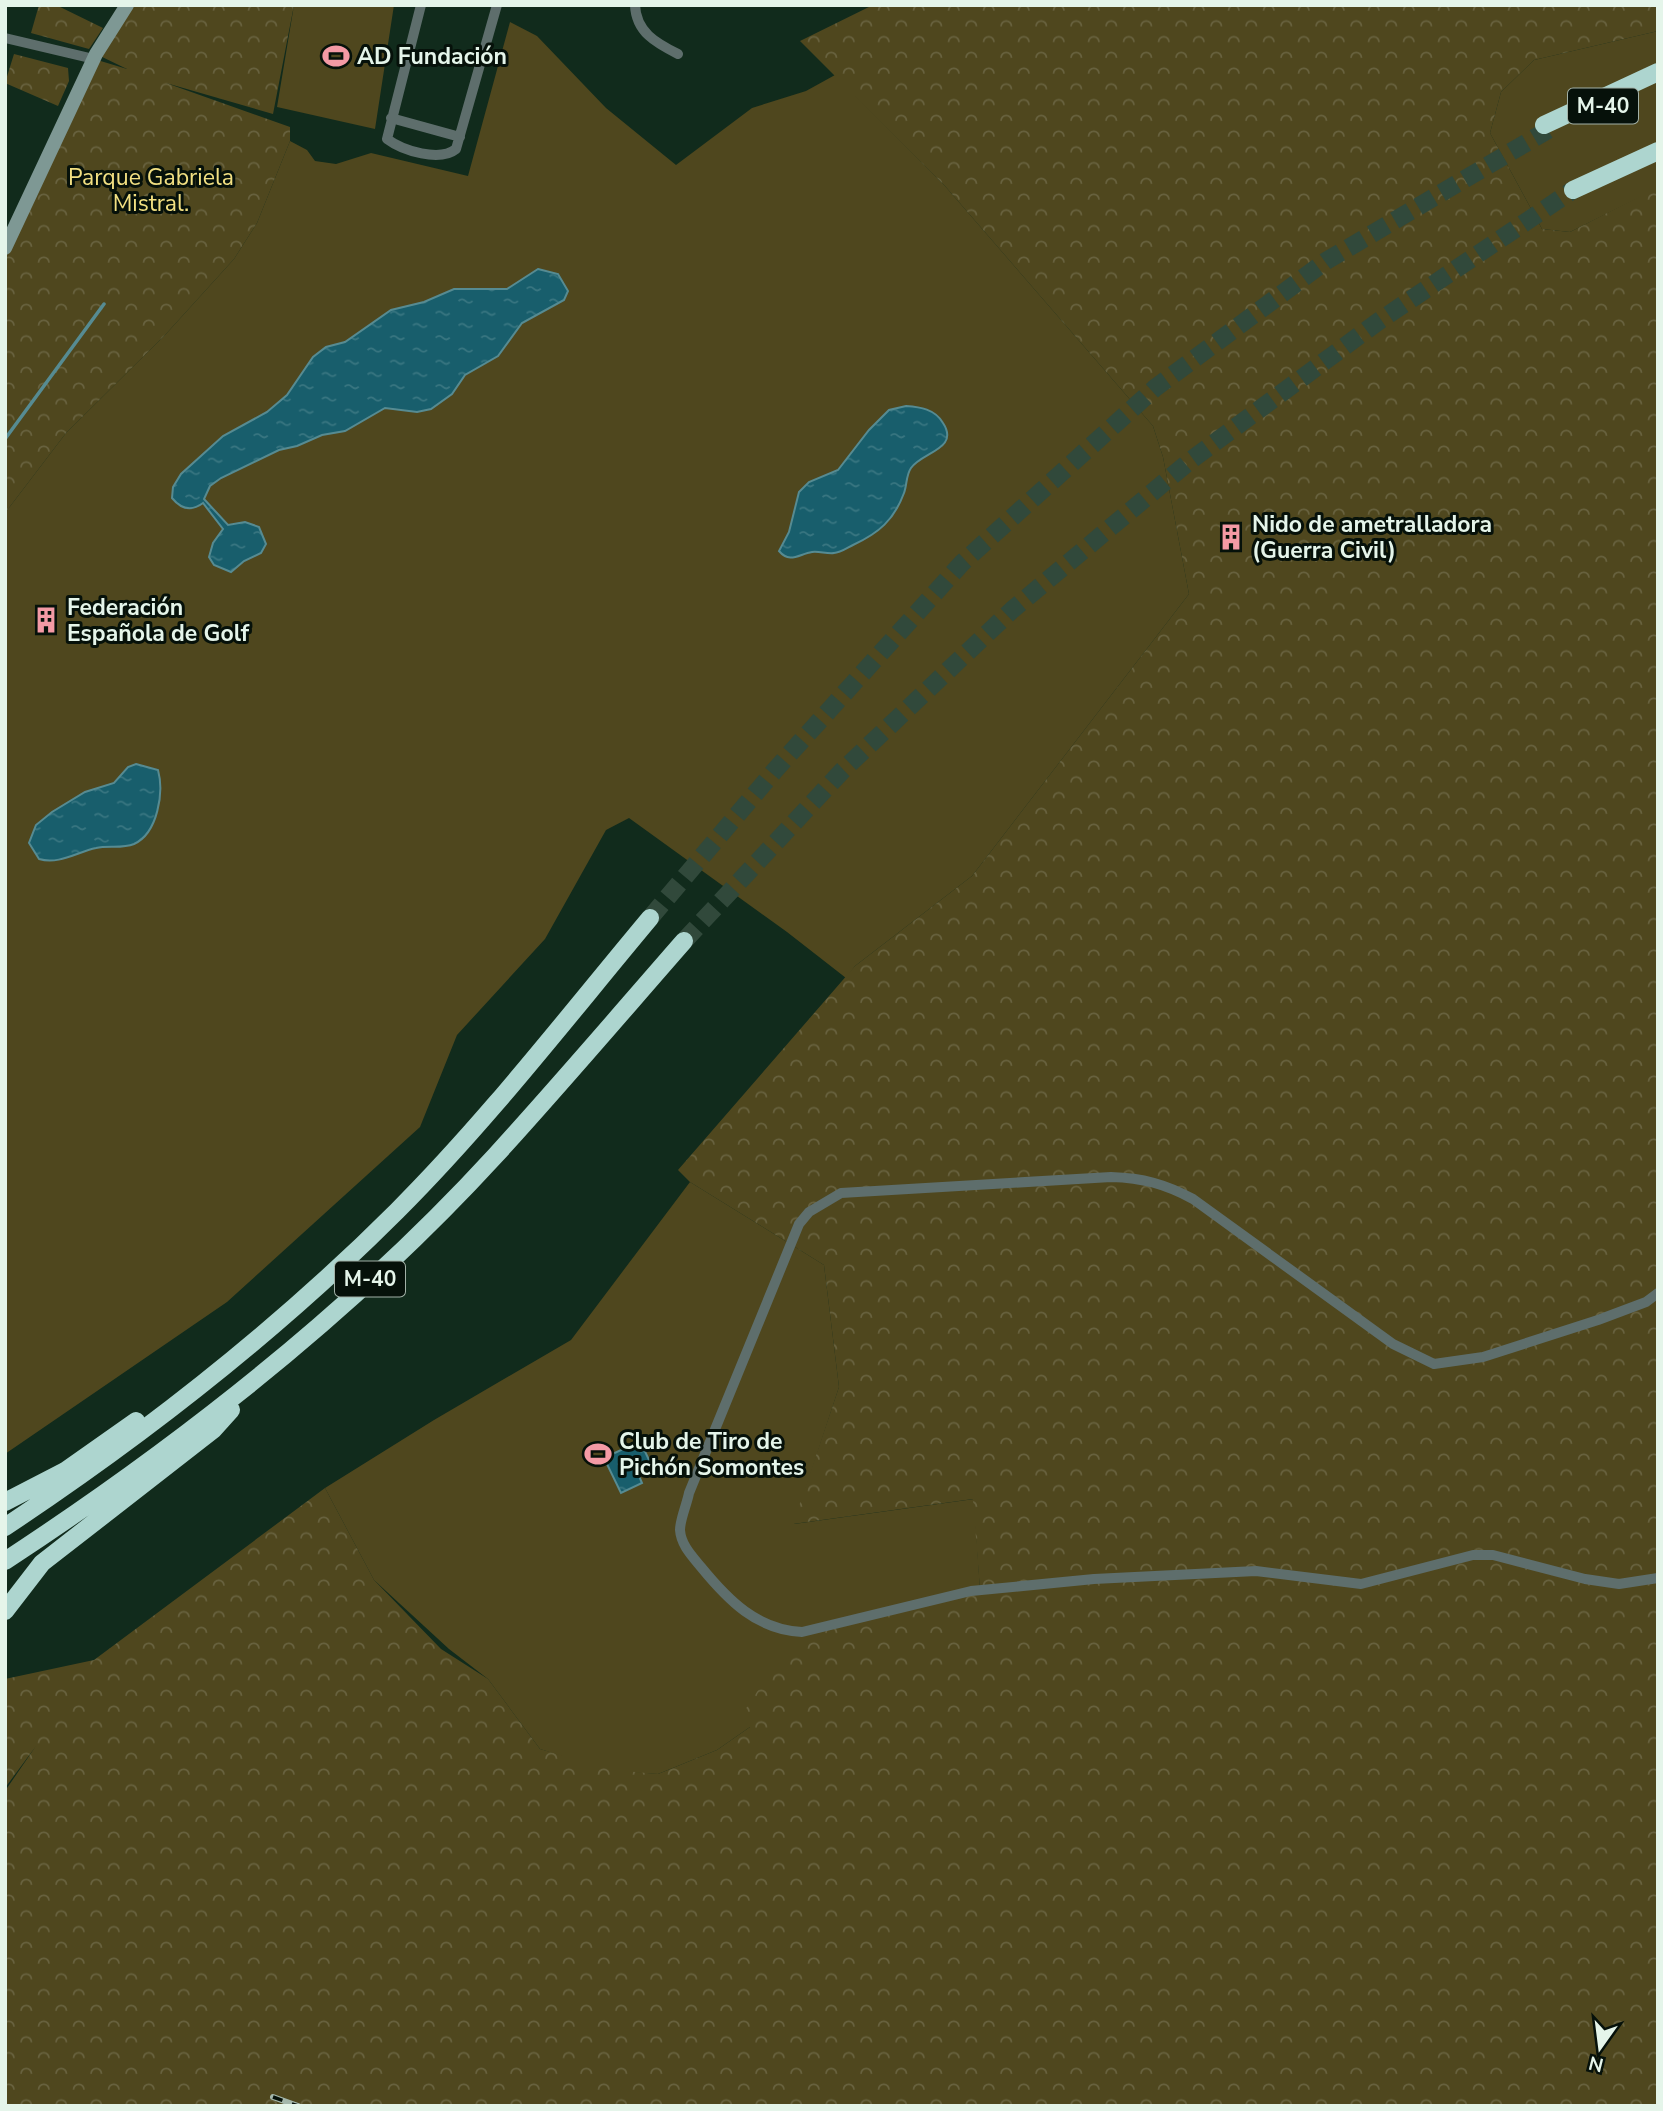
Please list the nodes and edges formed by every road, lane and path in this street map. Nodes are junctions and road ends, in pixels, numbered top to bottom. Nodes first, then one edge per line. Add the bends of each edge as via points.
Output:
1 (127, 5) edge
2 (421, 5) edge
3 (497, 5) edge
4 (635, 5) edge
5 (5, 38) edge
6 (678, 54) dead end
7 (94, 59) junction
8 (1658, 72) edge
9 (1658, 83) edge
10 (391, 118) junction
11 (460, 137) junction
12 (1658, 151) edge
13 (1658, 159) edge
14 (1600, 177) junction
15 (1573, 190) tunnel mouth
16 (5, 248) edge
17 (650, 918) tunnel mouth
18 (684, 941) tunnel mouth
19 (1658, 1293) edge
20 (298, 1341) junction
21 (255, 1342) junction
22 (5, 1502) edge
23 (5, 1527) edge
24 (5, 1561) edge
25 (1658, 1578) edge
26 (5, 1611) edge

1 - 7 street
2 - 10 street
3 - 11 street
4 - 6 street via 641,29
5 - 7 street
7 - 16 street
8 - 9 highway, M-40 via 1546,127
10 - 11 street
10 - 11 street via 387,139 395,145 449,155
12 - 14 highway, M-40
13 - 14 highway
14 - 15 highway, M-40
17 - 21 highway, M-40 via 469,1134 399,1210
18 - 20 highway, M-40 via 494,1157 419,1233
19 - 25 street via 1598,1321 1483,1357 1434,1364 1393,1344 1193,1199 1142,1178 841,1193 809,1212 799,1224 689,1493 680,1529 686,1549 729,1601 764,1623 802,1633 971,1591 1094,1579 1256,1570 1361,1584 1473,1555 1493,1555 1619,1584
20 - 24 highway, M-40 via 201,1423
20 - 26 highway via 212,1430 42,1563
21 - 22 highway via 212,1365 65,1471
21 - 23 highway, M-40 via 101,1463

